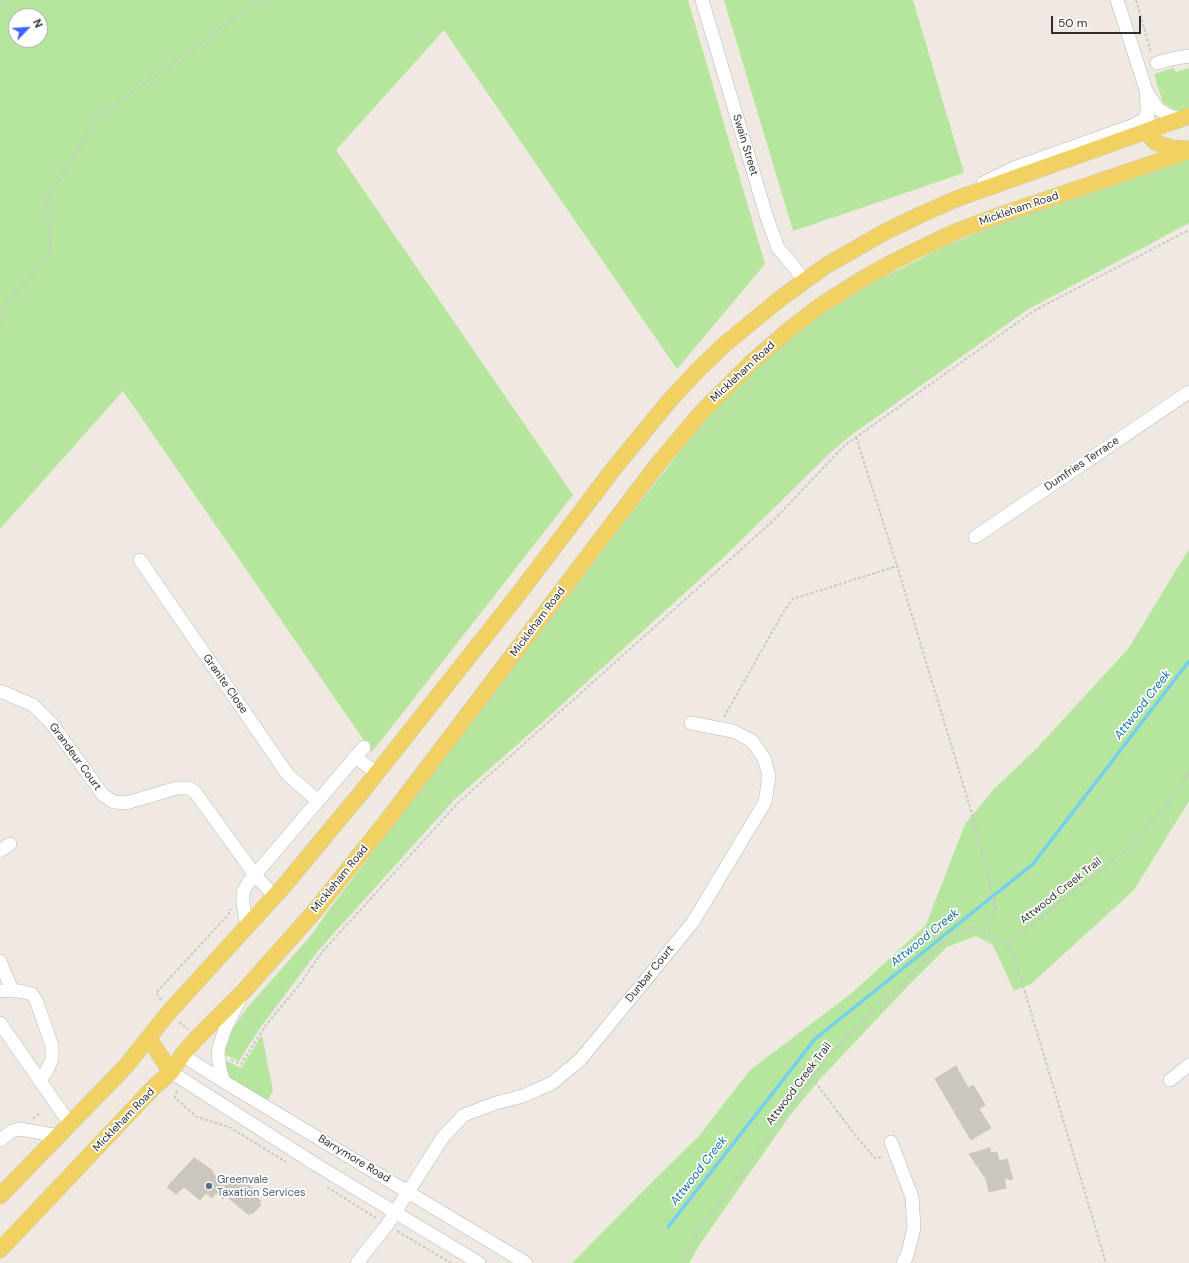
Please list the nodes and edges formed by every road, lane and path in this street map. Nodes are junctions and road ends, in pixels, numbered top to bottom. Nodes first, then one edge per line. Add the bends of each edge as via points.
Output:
1 (265, 0) edge
2 (702, 0) edge
3 (1117, 0) edge
4 (1136, 0) edge
5 (1189, 56) edge
6 (1154, 60) joint
7 (1146, 90) junction
8 (1147, 110) junction
9 (1186, 117) edge
10 (1150, 130) junction
11 (1189, 150) edge
12 (956, 199) junction
13 (1189, 230) edge
14 (804, 281) junction
15 (0, 324) edge
16 (1189, 392) edge
17 (856, 437) junction
18 (975, 537) dead end
19 (140, 560) dead end
20 (896, 566) junction
21 (0, 691) edge
22 (691, 724) dead end
23 (718, 728) junction
24 (364, 747) dead end
25 (355, 757) junction
26 (377, 772) junction
27 (1189, 772) edge
28 (318, 801) junction
29 (255, 875) junction
30 (275, 897) junction
31 (247, 926) junction
32 (983, 932) junction
33 (1007, 944) junction
34 (0, 961) edge
35 (6, 990) edge
36 (243, 992) junction
37 (0, 1023) edge
38 (149, 1039) junction
39 (182, 1055) junction
40 (218, 1055) junction
41 (1189, 1065) edge
42 (170, 1072) junction
43 (812, 1078) junction
44 (40, 1080) junction
45 (1170, 1080) dead end
46 (184, 1081) junction
47 (223, 1081) junction
48 (70, 1124) junction
49 (59, 1136) junction
50 (0, 1140) edge
51 (891, 1142) dead end
52 (896, 1156) junction
53 (289, 1164) dead end
54 (322, 1184) dead end
55 (408, 1191) junction
56 (0, 1196) edge
57 (396, 1212) junction
58 (388, 1225) junction
59 (0, 1250) edge
60 (357, 1263) edge
61 (451, 1263) edge
62 (479, 1263) edge
63 (526, 1263) edge
64 (683, 1263) edge
65 (903, 1263) edge
66 (1106, 1263) edge

1 - 15 path via 246,10 97,118 48,199 51,253 5,305
2 - 14 street, Swain Street via 767,218 778,248
3 - 7 street
4 - 6 path
5 - 6 street
7 - 8 street
7 - 9 street via 1154,105 1165,114 1177,118
8 - 10 street
8 - 12 street via 1147,115 1140,122 1016,167
9 - 10 main road
10 - 11 main road via 1156,143
10 - 12 main road
11 - 36 main road, Mickleham Road via 999,215 913,252 820,306 750,364 700,414 658,464 386,822 314,912
12 - 14 main road via 885,232
13 - 17 path via 1035,310
14 - 26 main road via 725,344 670,400
16 - 18 street, Dumfries Terrace
17 - 20 path
17 - 40 path via 845,445 774,520 458,803 322,952 266,1024 241,1064
19 - 28 street, Granite Close via 288,775
20 - 23 path via 793,599
20 - 32 path via 970,808 996,908
21 - 29 street, Grandeur Court via 32,705 52,724 103,795 114,802 126,803 177,788 189,788 195,792
22 - 23 street, Dunbar Court
23 - 55 street, Dunbar Court via 733,731 752,741 764,758 769,776 764,802 693,922 580,1060 552,1083 523,1096 464,1115 443,1137
24 - 25 street
25 - 26 street
25 - 28 street
26 - 30 main road
27 - 33 path, Attwood Creek Trail via 1177,794 1131,846
28 - 29 street
29 - 30 street, Grandeur Court
29 - 31 street via 243,892
30 - 31 main road
31 - 38 main road via 169,1012
32 - 33 path, Attwood Creek Trail
32 - 43 path, Attwood Creek Trail via 972,927 942,943 892,995 832,1050
33 - 66 path via 1013,952
34 - 35 street
35 - 44 street via 32,994 36,1000 52,1046 52,1058
36 - 39 main road, Mickleham Road
36 - 40 street via 225,1029
37 - 44 street
38 - 39 main road
38 - 42 main road
38 - 48 main road
39 - 42 main road, Mickleham Road
39 - 47 street, Barrymore Road
40 - 47 street
41 - 45 street
42 - 46 street
42 - 59 main road, Mickleham Road
43 - 52 path via 875,1158
43 - 64 path, Attwood Creek Trail via 698,1231
44 - 48 street
46 - 53 path via 175,1098 197,1117 229,1128
46 - 57 street
47 - 55 street, Barrymore Road
48 - 49 main road
49 - 50 street via 20,1129 12,1131
49 - 56 main road
51 - 52 street
52 - 65 street via 912,1197 914,1228
54 - 58 path
55 - 57 street, Dunbar Court
55 - 63 street, Barrymore Road
57 - 58 street, Dunbar Court
57 - 62 street
58 - 60 street, Dunbar Court
58 - 61 path

